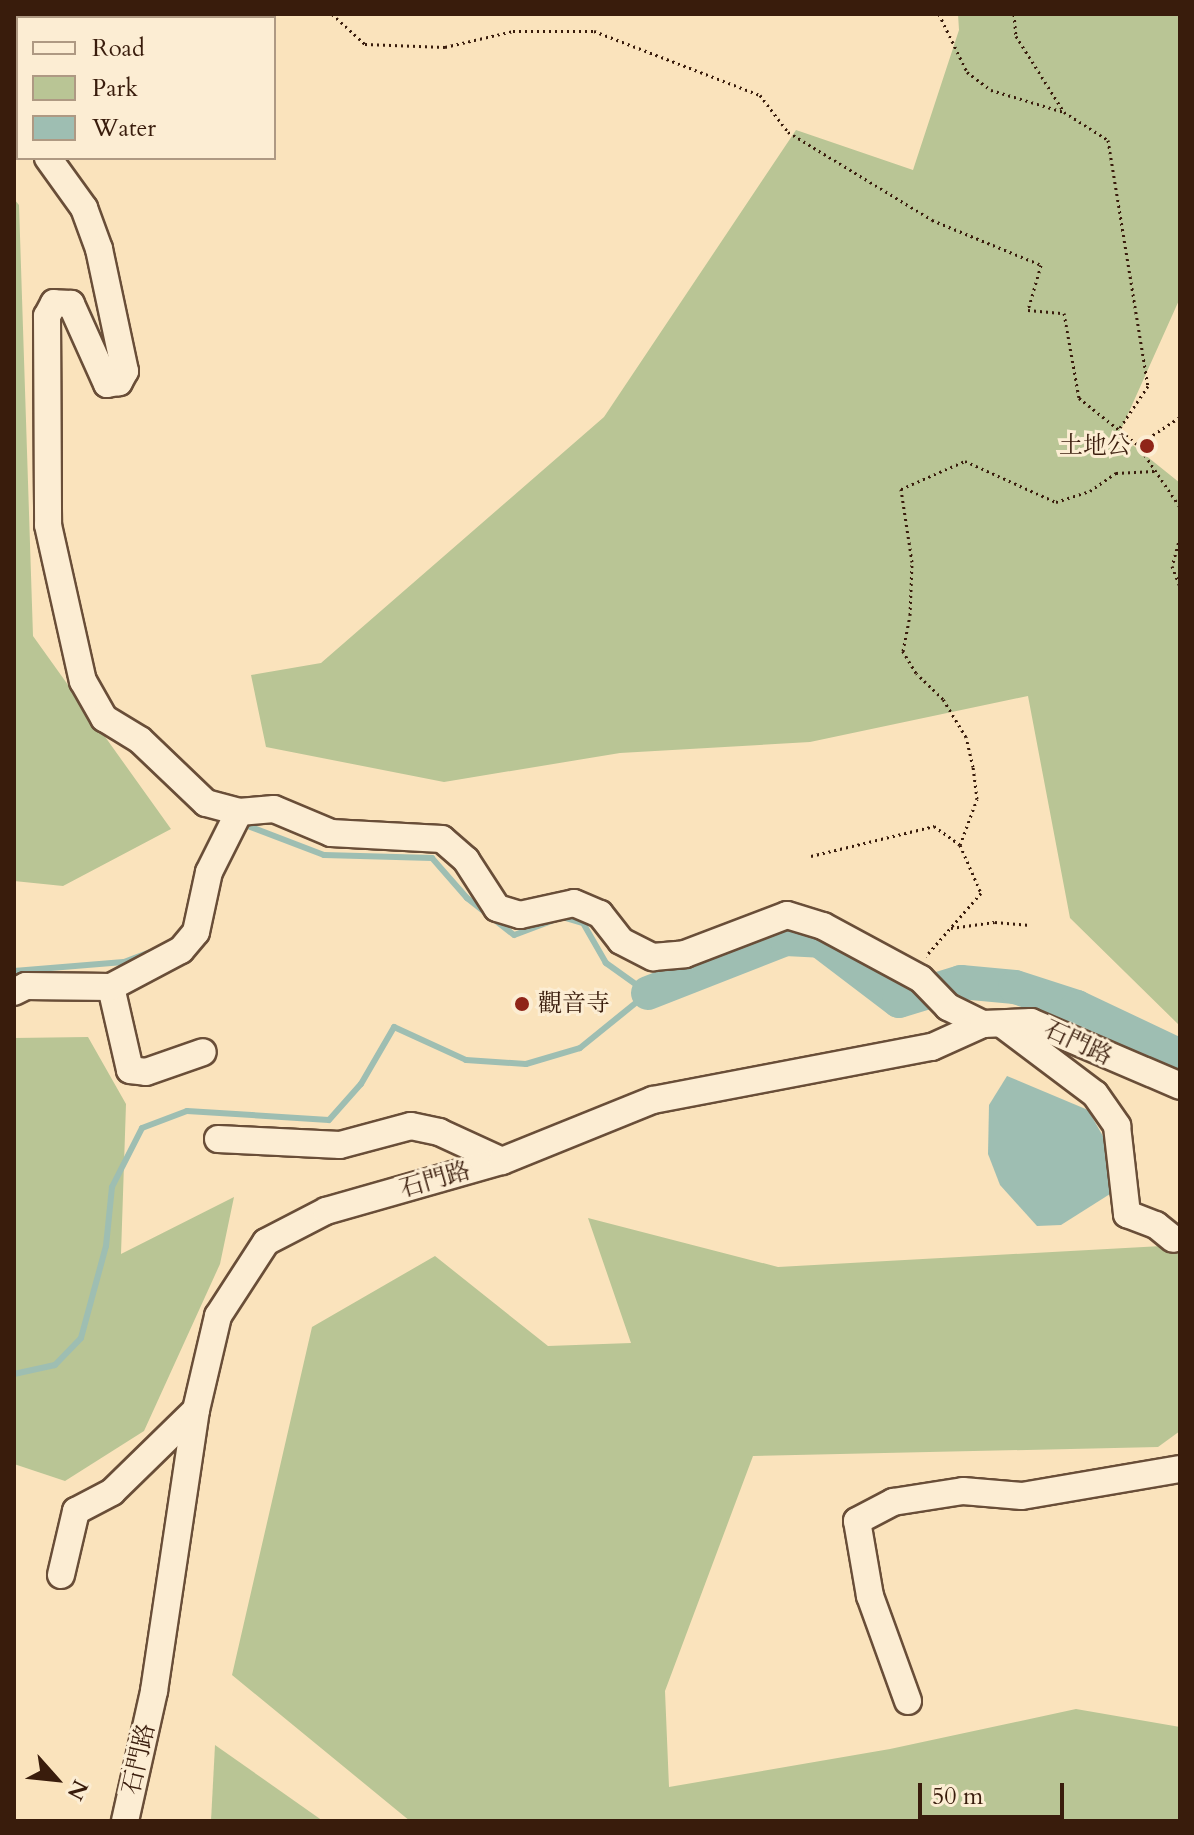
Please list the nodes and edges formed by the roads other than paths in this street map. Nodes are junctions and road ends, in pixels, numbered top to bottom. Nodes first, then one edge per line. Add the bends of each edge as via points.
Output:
1 (49, 160) edge
2 (239, 812) junction
3 (111, 987) junction
4 (14, 992) edge
5 (992, 1024) junction
6 (203, 1052) dead end
7 (1180, 1086) edge
8 (218, 1139) dead end
9 (502, 1161) junction
10 (1173, 1239) dead end
11 (196, 1410) junction
12 (1180, 1469) edge
13 (61, 1575) dead end
14 (908, 1701) dead end
15 (125, 1821) edge

1 - 2 street via 89,222 125,371 119,382 107,384 71,304 54,303 47,316 48,525 83,681 104,718 140,740 206,803
2 - 3 street via 209,872 196,932 156,967
2 - 5 street via 274,809 331,833 442,839 466,860 497,908 520,915 574,903 600,914 621,941 653,957 685,954 787,915 823,926 921,979 948,1007
3 - 4 street via 26,986
3 - 6 street via 130,1070 146,1072
5 - 7 street, 石門路 via 1031,1022 1065,1033
5 - 9 street, 石門路 via 932,1047 653,1100
5 - 10 street via 1095,1094 1117,1126 1127,1214 1156,1225
8 - 9 street via 340,1145 411,1126 439,1132
9 - 11 street, 石門路 via 326,1211 266,1242 218,1316
11 - 13 street via 112,1492 76,1511
11 - 15 street, 石門路 via 154,1691
12 - 14 street via 1022,1496 963,1491 893,1502 857,1521 870,1596

